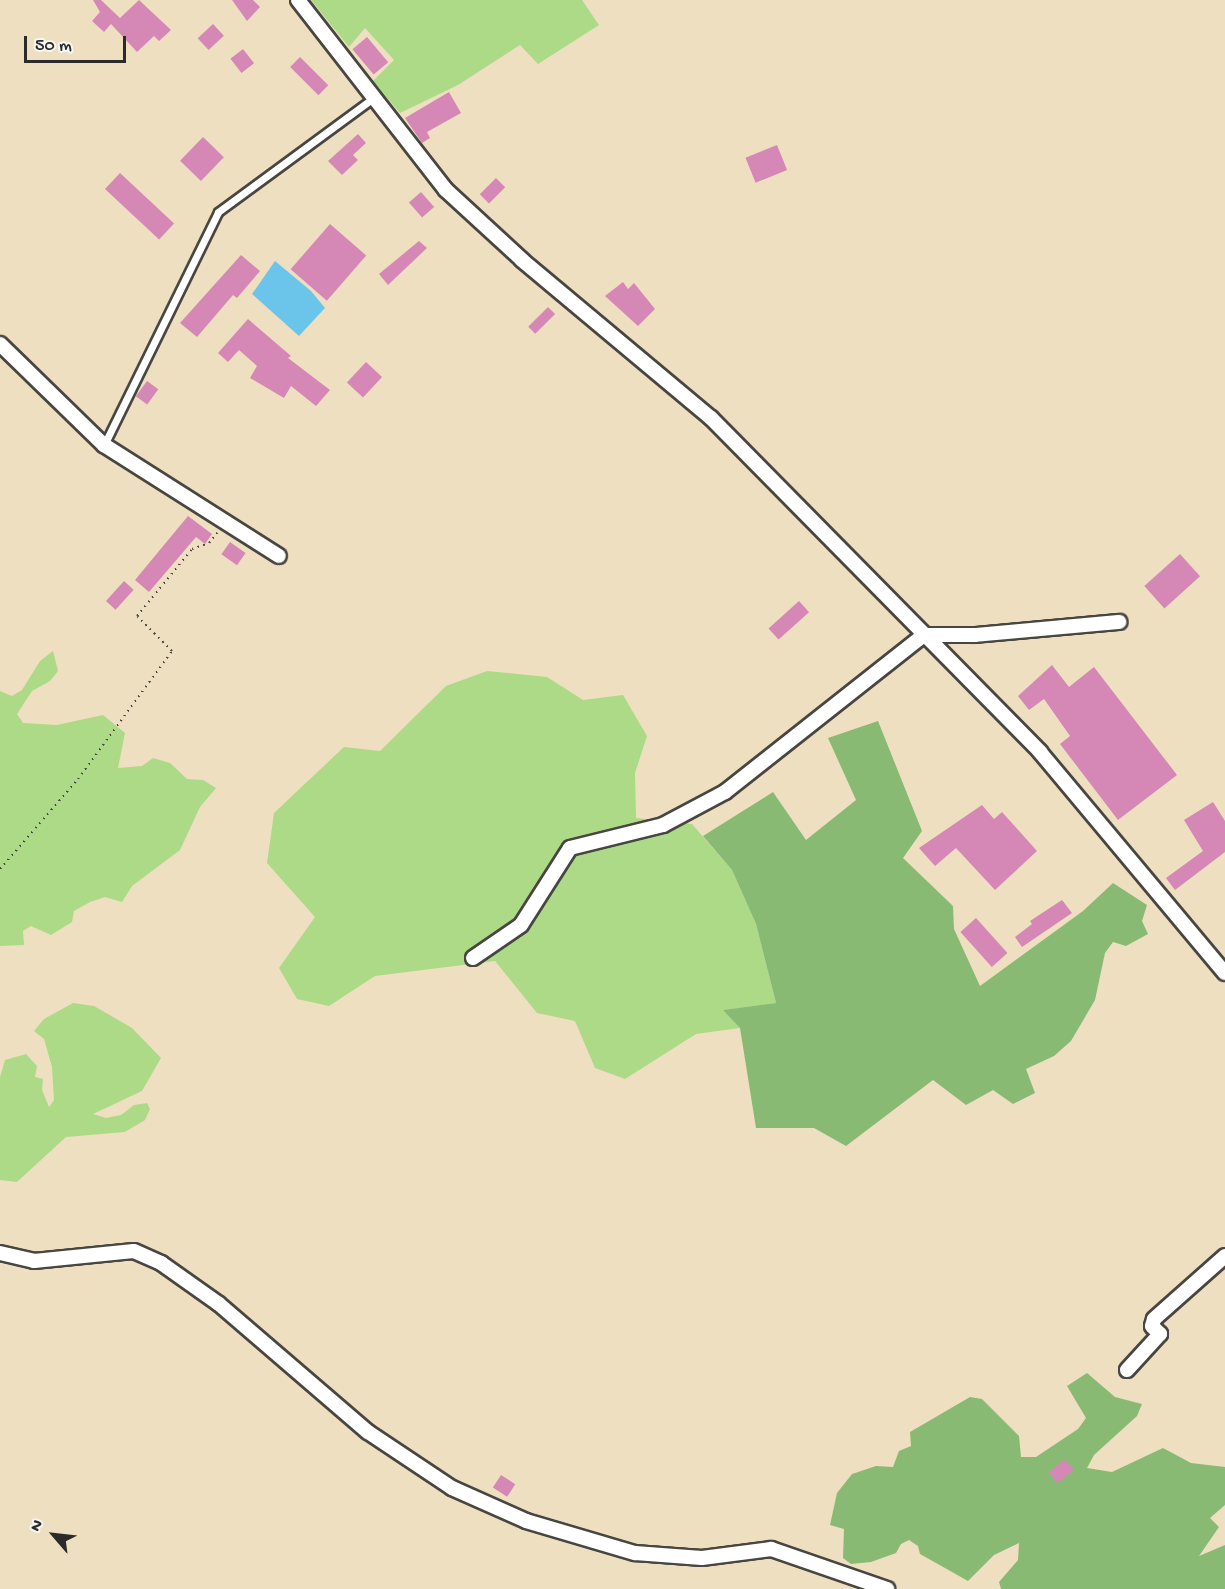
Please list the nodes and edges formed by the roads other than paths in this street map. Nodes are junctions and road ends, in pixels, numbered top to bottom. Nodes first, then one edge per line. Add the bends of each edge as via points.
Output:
1 (298, 0) edge
2 (373, 98) junction
3 (0, 344) edge
4 (104, 445) junction
5 (279, 556) dead end
6 (1119, 622) dead end
7 (924, 635) junction
8 (473, 958) dead end
9 (1225, 973) edge
10 (0, 1253) edge
11 (1225, 1256) edge
12 (1126, 1370) dead end
13 (887, 1589) edge

1 - 2 street
2 - 4 lane via 218,212
2 - 7 street via 446,190 522,260 711,418
3 - 4 street
4 - 5 street
6 - 7 street via 975,635
7 - 8 street via 724,792 663,825 570,848 521,925
7 - 9 street via 1040,752
10 - 13 street via 34,1261 134,1251 161,1263 219,1304 368,1432 452,1488 526,1521 635,1553 702,1558 771,1549
11 - 12 street via 1154,1319 1152,1326 1160,1334

